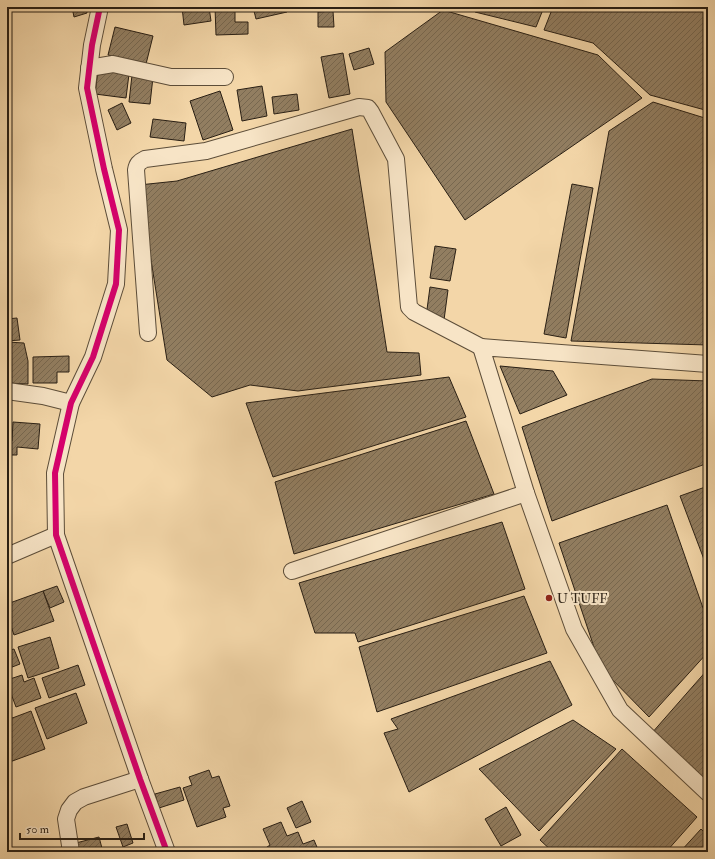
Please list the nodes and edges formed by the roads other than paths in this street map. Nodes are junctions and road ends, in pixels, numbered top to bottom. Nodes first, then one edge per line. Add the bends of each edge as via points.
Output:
1 (100, 7) edge
2 (89, 68) junction
3 (226, 77) dead end
4 (148, 333) dead end
5 (481, 347) junction
6 (708, 364) edge
7 (7, 392) edge
8 (72, 403) junction
9 (526, 493) junction
10 (56, 535) junction
11 (7, 556) edge
12 (292, 571) dead end
13 (140, 779) junction
14 (708, 793) edge
15 (71, 852) edge
16 (167, 852) edge

1 - 2 street
2 - 3 street via 113,64 171,77
2 - 8 street via 87,88 120,230 116,284 93,356
4 - 5 street via 136,170 140,161 206,151 364,107 371,112 396,159 409,307
5 - 6 street
5 - 9 street
7 - 8 street via 44,396
8 - 10 street via 55,472
9 - 12 street
9 - 14 street via 574,629 620,710
10 - 11 street
10 - 13 street
13 - 15 street via 75,802 66,819
13 - 16 street

